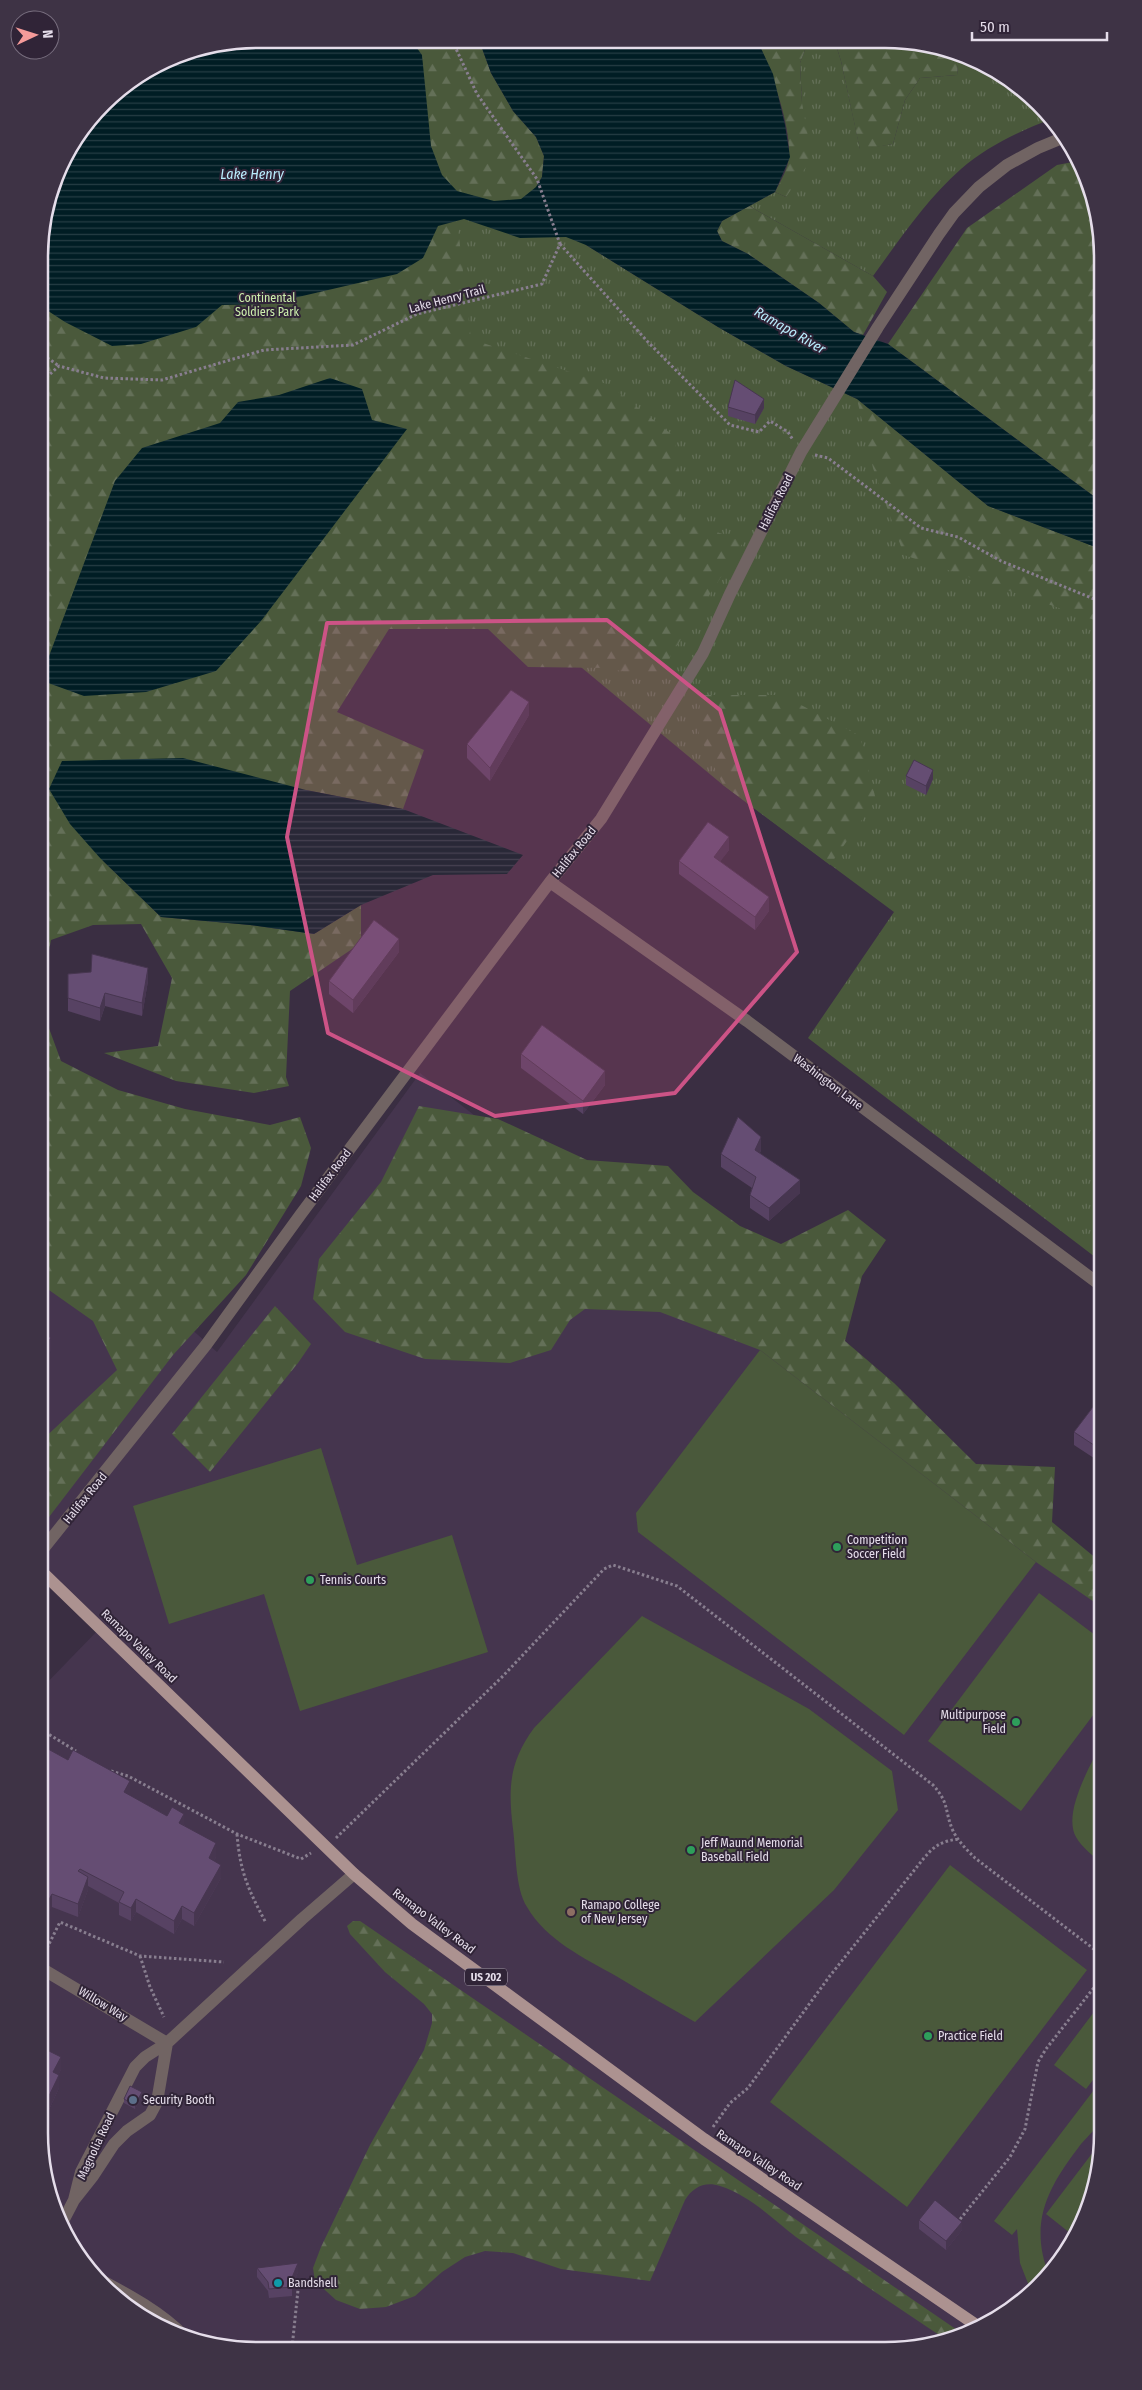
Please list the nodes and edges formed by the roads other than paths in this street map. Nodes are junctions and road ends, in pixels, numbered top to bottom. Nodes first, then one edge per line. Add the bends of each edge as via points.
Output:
1 (1058, 140) edge
2 (550, 882) junction
3 (1094, 1280) edge
4 (48, 1543) edge
5 (48, 1578) edge
6 (354, 1874) junction
7 (48, 1972) edge
8 (167, 2043) junction
9 (74, 2200) junction
10 (65, 2217) edge
11 (117, 2289) edge
12 (973, 2323) edge
13 (172, 2325) edge

1 - 2 street, Halifax Road via 1007,165 954,213 878,327 801,452 703,653 601,819
2 - 3 street, Washington Lane via 747,1021
2 - 4 street, Halifax Road via 206,1345
5 - 6 main road, Ramapo Valley Road / US 202
6 - 8 street, Magnolia Road
6 - 12 main road, Ramapo Valley Road / US 202 via 412,1924 704,2139
7 - 8 street, Willow Way
8 - 9 street, Magnolia Road via 135,2067 81,2172
8 - 9 street, Magnolia Road via 157,2102 150,2115 114,2144
9 - 10 street
11 - 13 street

